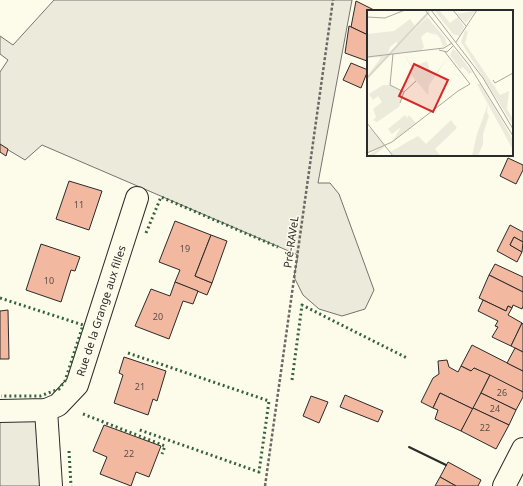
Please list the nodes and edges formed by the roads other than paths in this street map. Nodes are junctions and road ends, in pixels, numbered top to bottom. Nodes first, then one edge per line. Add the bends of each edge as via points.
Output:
1 (137, 198) dead end
2 (46, 410) junction
3 (0, 412) edge
4 (523, 449) edge
5 (51, 486) edge
6 (504, 486) edge

1 - 2 street, Rue de la Grange aux filles via 77,385 58,405
2 - 3 street, Rue de la Grange aux filles
2 - 5 street
4 - 6 street

